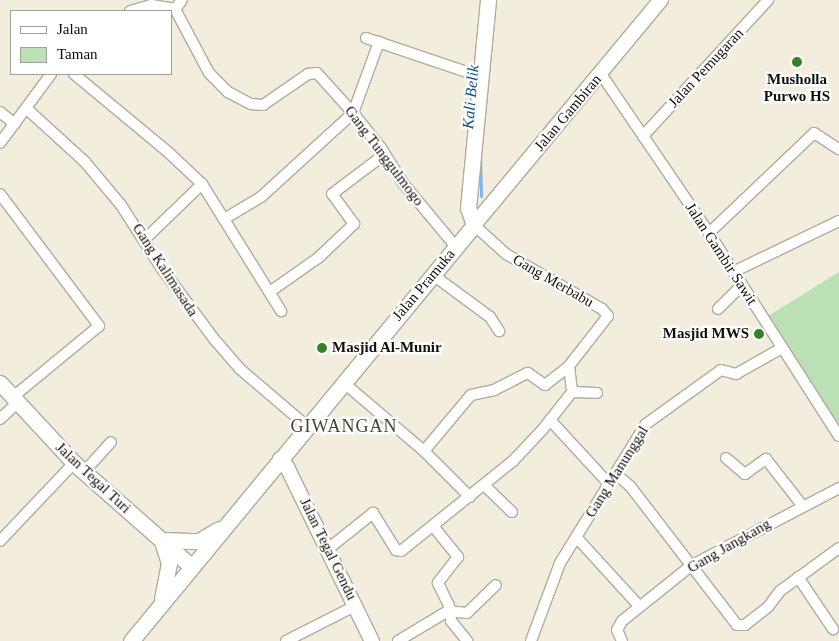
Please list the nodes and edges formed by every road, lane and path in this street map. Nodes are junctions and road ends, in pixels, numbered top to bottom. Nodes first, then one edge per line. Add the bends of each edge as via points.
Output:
1 (182, 0) edge
2 (488, 0) edge
3 (661, 0) edge
4 (768, 0) edge
5 (175, 9) junction
6 (133, 10) edge
7 (366, 38) dead end
8 (379, 42) junction
9 (601, 74) junction
10 (50, 75) edge
11 (75, 75) edge
12 (482, 77) junction
13 (26, 109) junction
14 (0, 112) edge
15 (353, 113) junction
16 (15, 124) junction
17 (644, 136) junction
18 (0, 143) edge
19 (839, 149) edge
20 (385, 154) junction
21 (202, 184) junction
22 (0, 194) edge
23 (224, 219) junction
24 (839, 221) edge
25 (474, 225) junction
26 (709, 233) junction
27 (144, 240) junction
28 (456, 247) junction
29 (733, 272) junction
30 (433, 275) junction
31 (741, 286) junction
32 (271, 291) junction
33 (718, 309) dead end
34 (281, 311) dead end
35 (499, 331) dead end
36 (782, 348) junction
37 (569, 366) junction
38 (0, 383) edge
39 (344, 383) junction
40 (572, 392) junction
41 (596, 393) dead end
42 (15, 400) junction
43 (0, 419) edge
44 (550, 420) junction
45 (308, 427) junction
46 (839, 436) edge
47 (111, 442) dead end
48 (424, 451) junction
49 (726, 458) dead end
50 (280, 459) junction
51 (79, 467) junction
52 (616, 474) junction
53 (609, 484) junction
54 (484, 485) junction
55 (839, 488) edge
56 (470, 496) junction
57 (802, 505) junction
58 (512, 512) dead end
59 (226, 526) junction
60 (433, 526) junction
61 (577, 538) junction
62 (0, 540) edge
63 (161, 540) junction
64 (839, 548) edge
65 (328, 549) junction
66 (692, 565) junction
67 (192, 567) junction
68 (798, 577) junction
69 (496, 585) dead end
70 (355, 606) junction
71 (639, 606) junction
72 (158, 608) junction
73 (448, 611) junction
74 (833, 629) dead end
75 (532, 640) edge
76 (131, 641) edge
77 (286, 641) edge
78 (372, 641) edge
79 (398, 641) edge
80 (467, 641) edge
81 (622, 641) edge

1 - 5 street
2 - 12 main road
3 - 9 street, Jalan Gambiran
4 - 17 street, Jalan Pemugaran
5 - 6 street via 152,4
5 - 15 street, Gang Tunggulmogo via 202,63 216,82 236,97 263,105 313,72
7 - 8 street
8 - 12 street
8 - 15 street
9 - 17 street, Jalan Gambir Sawit
9 - 25 street, Jalan Gambiran
10 - 13 street
11 - 21 street
12 - 25 main road via 468,208
13 - 16 street
13 - 27 street, Gang Kalimasada via 85,162 121,205
14 - 16 street
15 - 20 street, Gang Tunggulmogo
15 - 23 street via 261,197
16 - 18 street
17 - 26 street, Jalan Gambir Sawit
19 - 26 street via 814,133
20 - 28 street, Gang Tunggulmogo via 402,182
20 - 32 street via 332,194 354,224 318,258
21 - 23 street
21 - 27 street
22 - 42 street via 99,326
23 - 32 street
24 - 29 street
25 - 28 main road, Jalan Pramuka
25 - 37 street, Gang Merbabu via 506,254 605,312 608,319
26 - 29 street, Jalan Gambir Sawit
27 - 45 street, Gang Kalimasada via 194,316 240,369
28 - 30 main road, Jalan Pramuka
29 - 31 street, Jalan Gambir Sawit
30 - 35 street via 490,317
30 - 39 main road, Jalan Pramuka
31 - 33 street
31 - 36 street, Jalan Gambir Sawit
32 - 34 street
36 - 46 street, Jalan Gambir Sawit
36 - 52 street, Gang Manunggal via 736,374 721,370 662,410 646,424
37 - 40 street
37 - 48 street via 547,384 541,384 535,375 528,373 494,390 471,395
38 - 42 main road, Jalan Tegal Turi
39 - 45 main road, Jalan Pramuka
39 - 48 street
40 - 41 street
40 - 44 street
42 - 43 street
42 - 51 main road, Jalan Tegal Turi
44 - 53 street
44 - 54 street via 535,439
45 - 50 main road, Jalan Pramuka
47 - 51 street
48 - 56 street
49 - 57 street via 744,474 766,459
50 - 59 main road, Jalan Pramuka
50 - 65 street, Jalan Tegal Gendu
51 - 62 street
51 - 63 main road, Jalan Tegal Turi
52 - 53 street, Gang Manunggal
52 - 66 street via 630,486
53 - 61 street, Gang Manunggal
54 - 56 street
54 - 58 street
55 - 57 street, Gang Jangkang
56 - 60 street
57 - 66 street, Gang Jangkang
59 - 63 main road via 199,540
59 - 67 main road, Jalan Pramuka
60 - 65 street via 398,551 373,513
60 - 73 street via 459,559 442,575 438,584 449,606
61 - 71 street
61 - 75 street, Gang Manunggal via 560,563
63 - 67 main road, Jalan Tegal Turi
63 - 72 main road via 169,564 167,584
64 - 68 street
65 - 70 street, Jalan Tegal Gendu
66 - 68 street via 737,625 745,625 768,607 774,596
66 - 71 street, Gang Jangkang
67 - 72 main road, Jalan Pramuka
68 - 74 street
69 - 73 street via 466,613
70 - 77 street
70 - 78 street, Jalan Tegal Gendu
71 - 81 street, Gang Jangkang via 619,624 617,630
72 - 76 main road, Jalan Pramuka
73 - 79 street
73 - 80 street via 450,621

